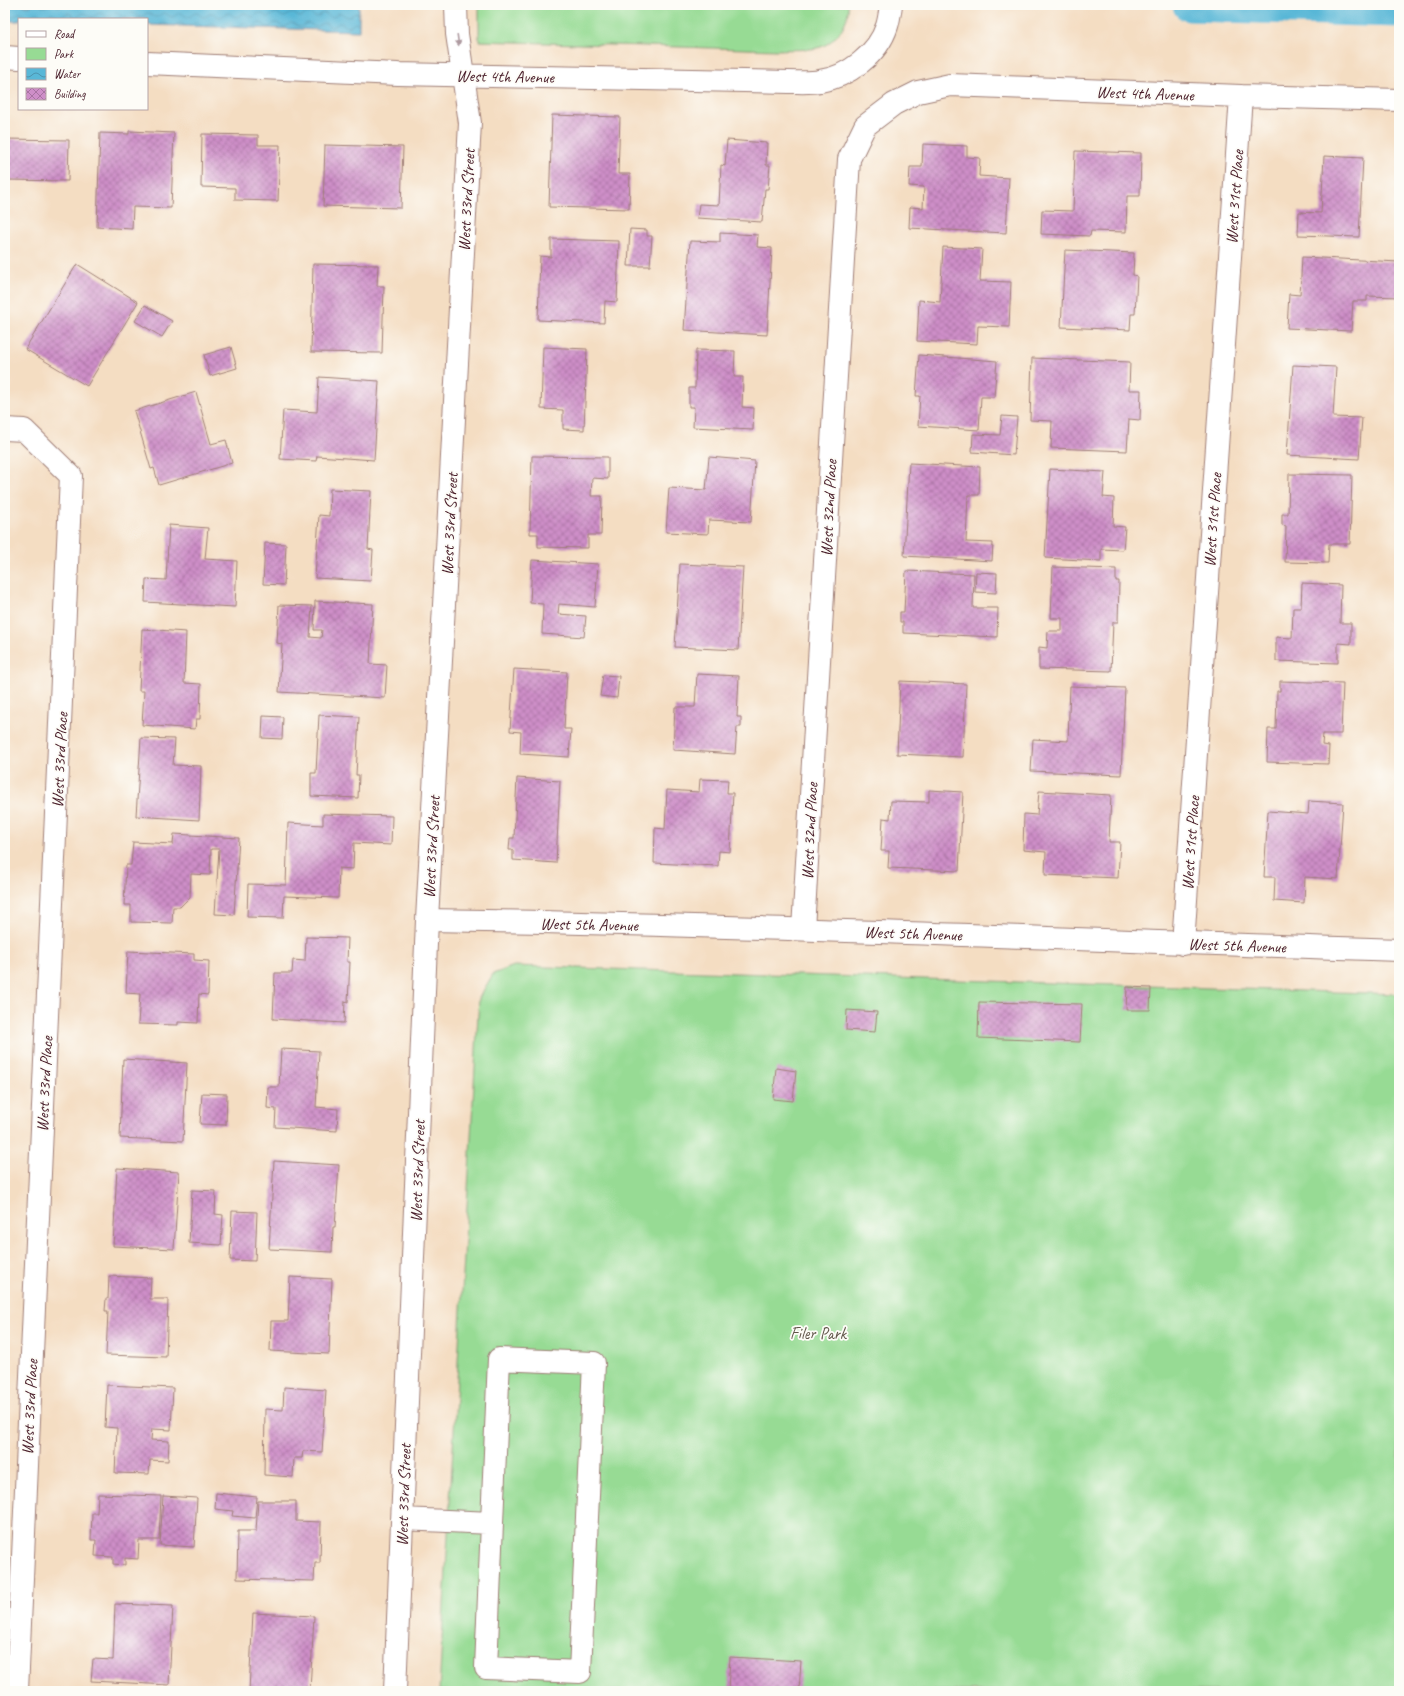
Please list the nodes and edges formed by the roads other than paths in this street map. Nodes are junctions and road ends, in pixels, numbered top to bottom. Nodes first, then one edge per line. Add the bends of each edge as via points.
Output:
1 (456, 5) edge
2 (891, 5) edge
3 (5, 57) edge
4 (18, 58) edge
5 (148, 63) edge
6 (463, 76) junction
7 (1241, 96) junction
8 (1399, 100) edge
9 (894, 104) joint
10 (5, 429) edge
11 (427, 920) junction
12 (803, 929) junction
13 (1183, 944) junction
14 (1399, 950) edge
15 (402, 1519) junction
16 (492, 1523) junction
17 (16, 1691) edge
18 (395, 1691) edge

1 -> 6 street, West 33rd Street
2 - 6 street, West 4th Avenue via 887,28 875,47 859,64 840,76 819,82
3 - 4 street
5 - 6 street, West 4th Avenue
6 - 11 street, West 33rd Street via 470,123
7 - 8 street, West 4th Avenue
7 - 9 street, West 4th Avenue via 950,85 918,92
7 - 13 street, West 31st Place
9 - 12 street, West 32nd Place via 865,126 849,159
10 - 17 street, West 33rd Place via 24,430 71,476
11 - 12 street, West 5th Avenue
11 - 15 street, West 33rd Street
12 - 13 street, West 5th Avenue
13 - 14 street, West 5th Avenue
15 - 16 street
15 - 18 street, West 33rd Street
16 - 16 street via 499,1359 594,1363 580,1672 486,1668

